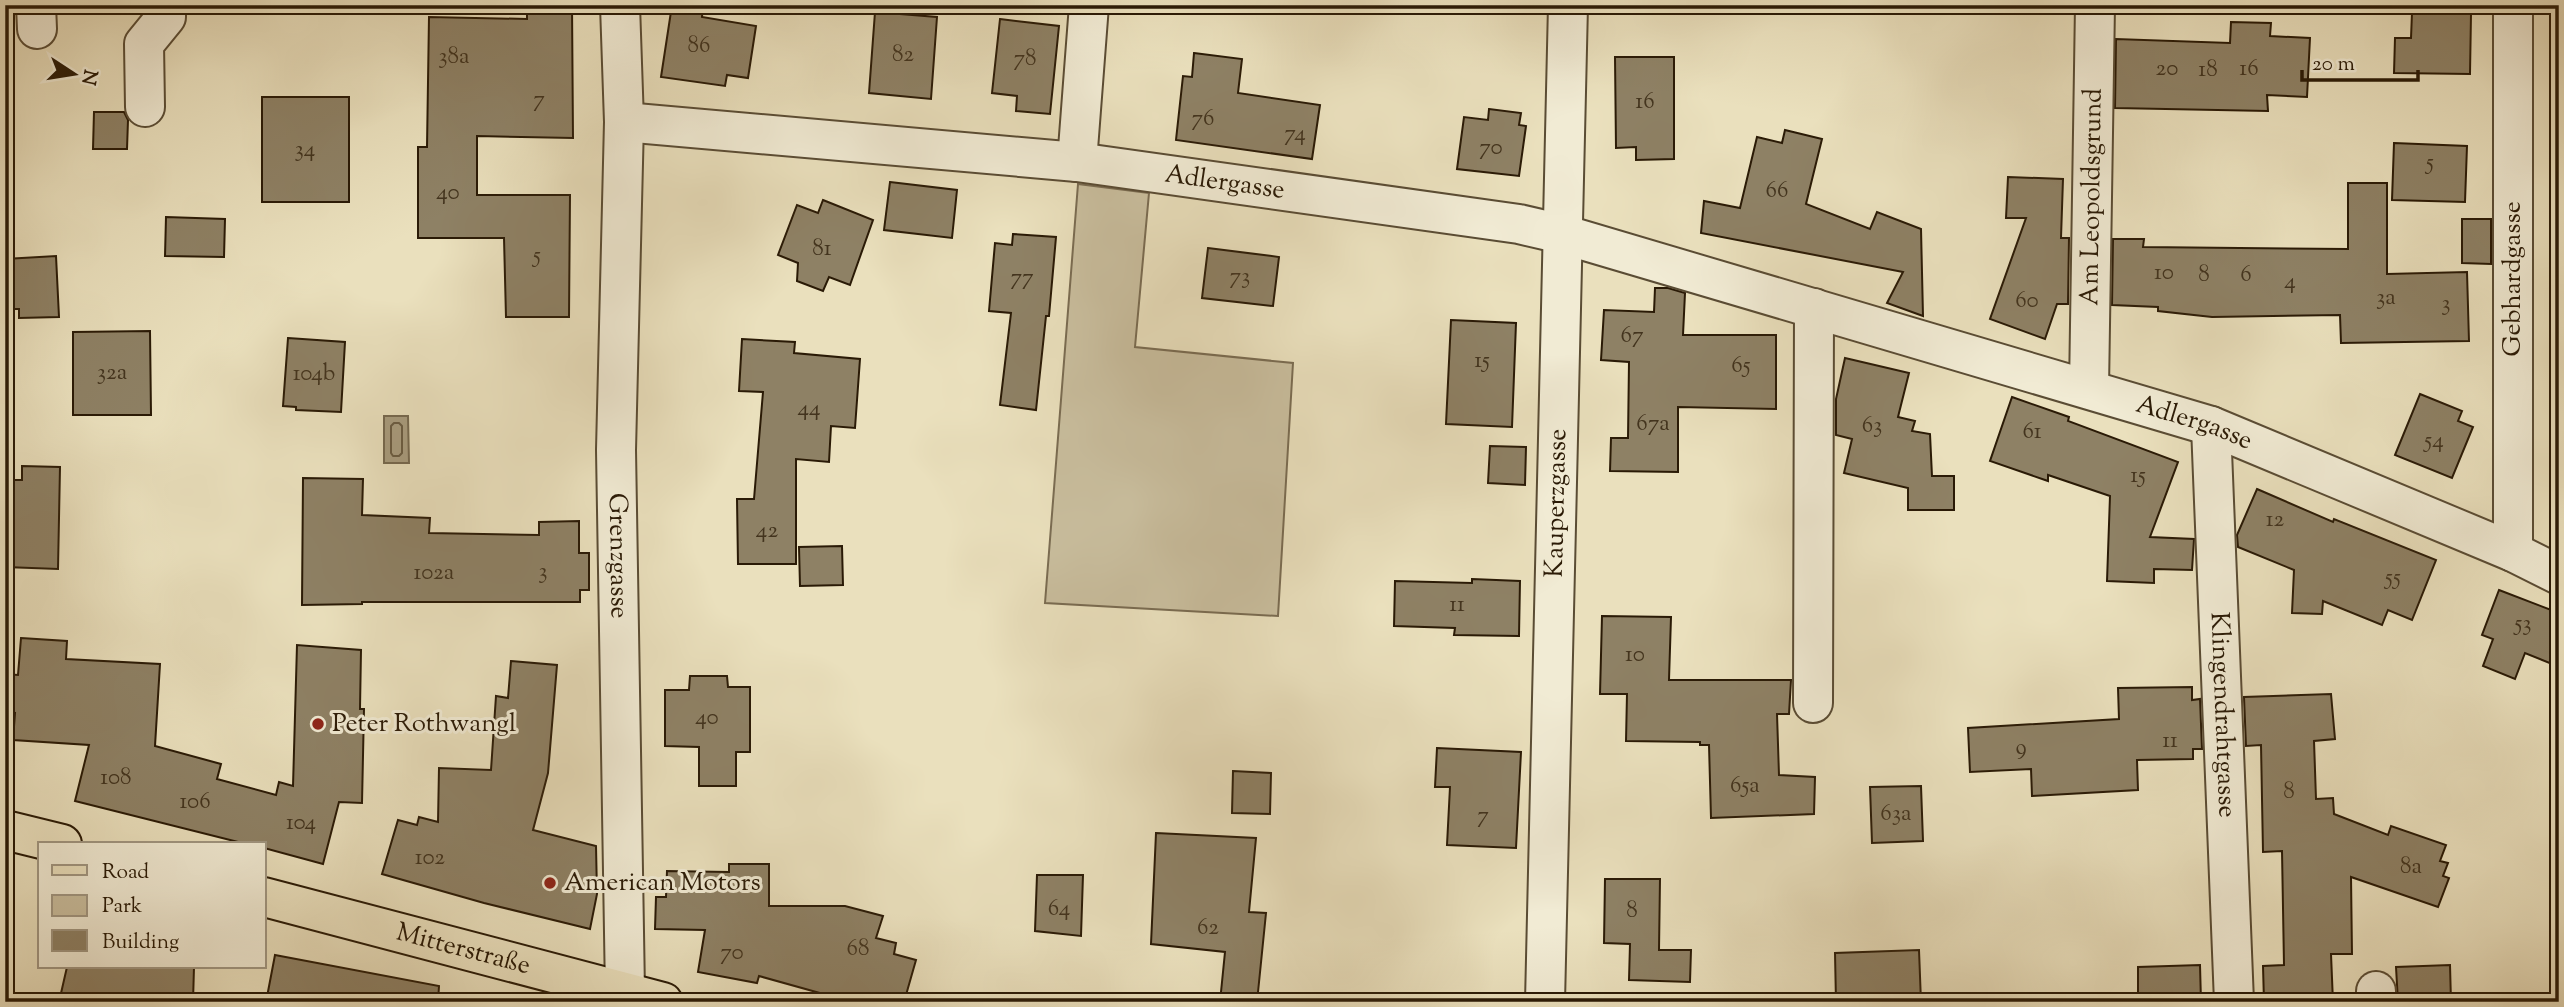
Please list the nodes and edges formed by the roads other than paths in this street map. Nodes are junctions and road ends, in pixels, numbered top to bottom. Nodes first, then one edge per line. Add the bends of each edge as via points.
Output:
1 (166, 5) edge
2 (620, 5) edge
3 (1089, 5) edge
4 (1568, 5) edge
5 (2095, 5) edge
6 (2513, 5) edge
7 (145, 107) dead end
8 (624, 122) junction
9 (1077, 162) junction
10 (1562, 234) junction
11 (1814, 308) junction
12 (2089, 389) junction
13 (2211, 426) junction
14 (2512, 552) junction
15 (2559, 575) edge
16 (1813, 703) dead end
17 (5, 830) edge
18 (54, 842) edge
19 (266, 898) edge
20 (625, 992) junction
21 (663, 1002) edge
22 (1545, 1002) edge
23 (2234, 1002) edge

1 - 7 street via 166,18 144,44
2 - 8 street, Grenzgasse
3 - 9 street
4 - 10 street, Kauperzgasse
5 - 12 street, Am Leopoldsgrund
6 - 14 street, Gebhardgasse
8 - 9 street, Adlergasse
8 - 20 street, Grenzgasse via 616,450
9 - 10 street, Adlergasse via 1519,224
10 - 11 street, Adlergasse
10 - 22 street, Kauperzgasse
11 - 12 street, Adlergasse
11 - 16 street
12 - 13 street, Adlergasse
13 - 14 street, Adlergasse
13 - 23 street, Klingendrahtgasse
14 - 15 street, Adlergasse
17 - 18 main road
19 - 20 main road, Mitterstraße
20 - 21 main road, Mitterstraße

